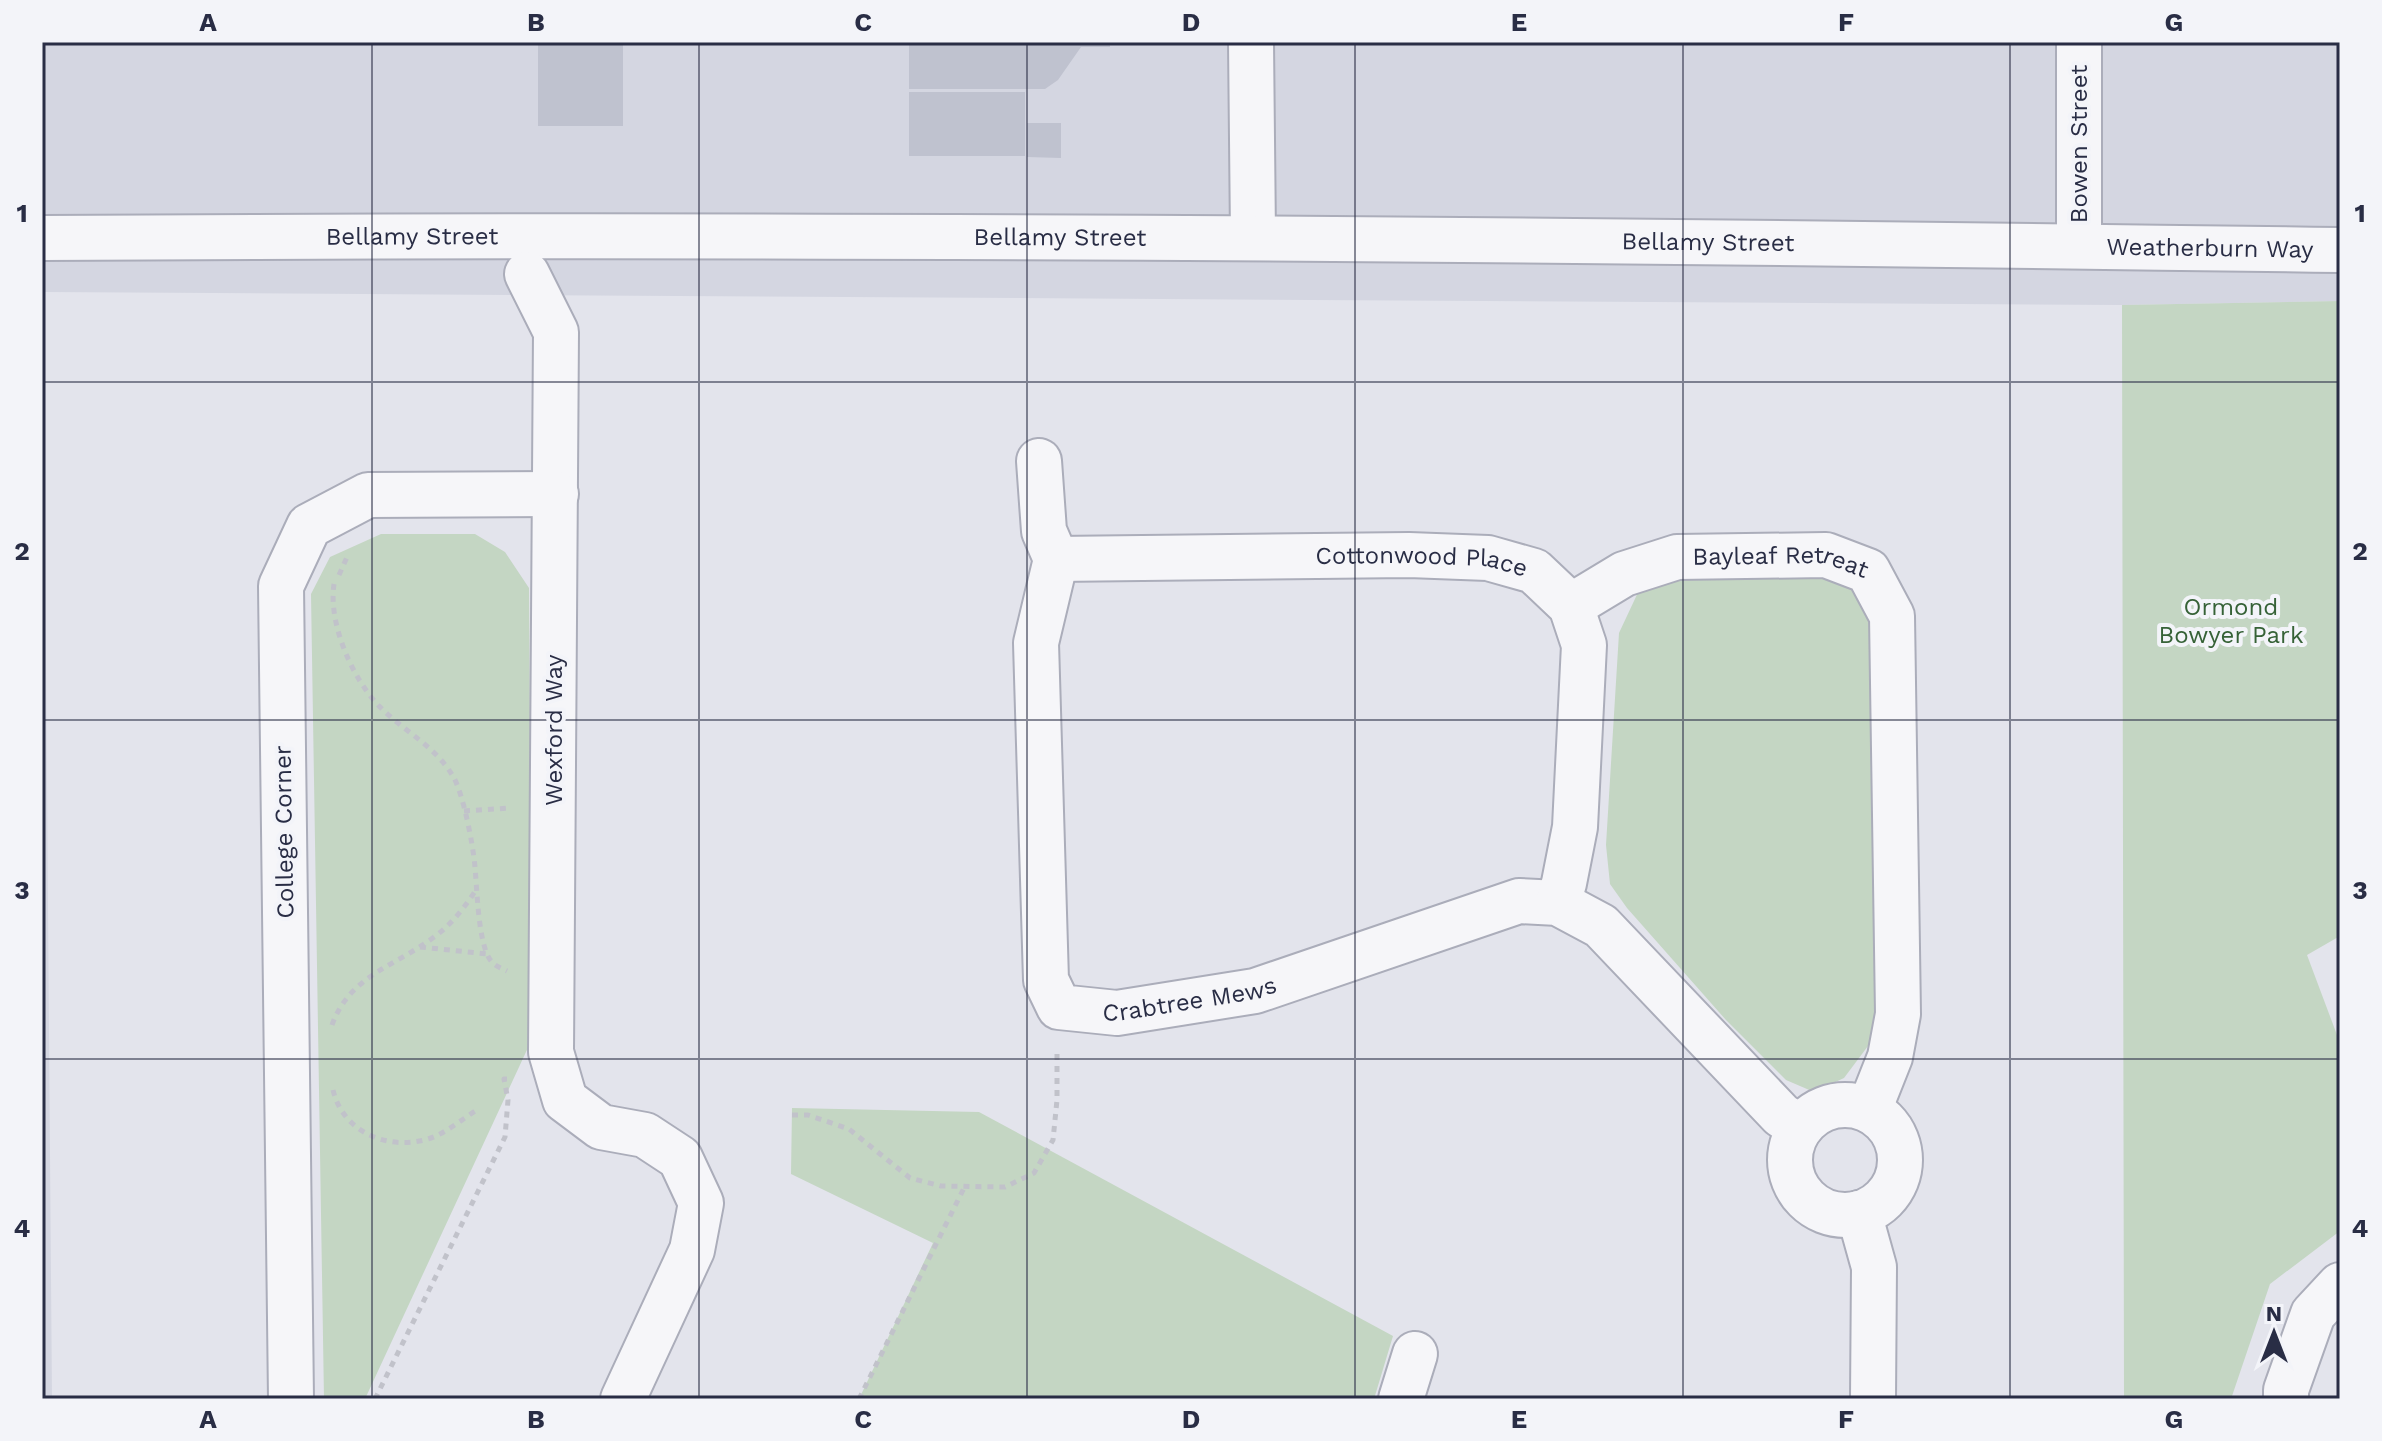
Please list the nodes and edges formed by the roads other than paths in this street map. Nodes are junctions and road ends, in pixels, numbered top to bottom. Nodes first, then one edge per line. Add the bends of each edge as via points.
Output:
1 (1251, 42) edge
2 (2079, 42) edge
3 (1253, 237) junction
4 (42, 238) edge
5 (2079, 246) junction
6 (2340, 250) edge
7 (527, 274) dead end
8 (1039, 461) dead end
9 (556, 494) junction
10 (1056, 559) junction
11 (1571, 606) junction
12 (1558, 903) junction
13 (1869, 1110) junction
14 (1800, 1128) junction
15 (1859, 1213) junction
16 (2340, 1285) edge
17 (1415, 1354) dead end
18 (291, 1399) edge
19 (623, 1399) edge
20 (1401, 1399) edge
21 (1873, 1399) edge
22 (2286, 1399) edge

1 - 3 street
2 - 5 street, Bowen Street
3 - 4 street, Bellamy Street
3 - 5 street, Bellamy Street
5 - 6 street, Weatherburn Way
7 - 9 street, Wexford Way via 556,332
8 - 10 street via 1044,531
9 - 18 street, College Corner via 368,495 309,526 281,586
9 - 19 street, Wexford Way via 551,1052 565,1100 601,1127 645,1135 680,1158 701,1203 692,1250
10 - 11 street, Cottonwood Place via 1488,558 1534,571
10 - 12 street, Crabtree Mews via 1036,643 1046,980 1059,1007 1117,1013 1255,991 1519,901
11 - 12 street, Cottonwood Place via 1584,645 1575,827
11 - 13 street, Bayleaf Retreat via 1624,574 1677,557 1826,555 1868,571 1892,616 1898,1014 1890,1057
12 - 14 street via 1601,926 1781,1115
13 - 14 street via 1832,1106
13 - 15 street via 1897,1140 1900,1163 1895,1185 1880,1203
14 - 15 street via 1789,1159 1799,1191 1825,1212
15 - 21 street via 1874,1267
16 - 22 street via 2313,1314
17 - 20 street

